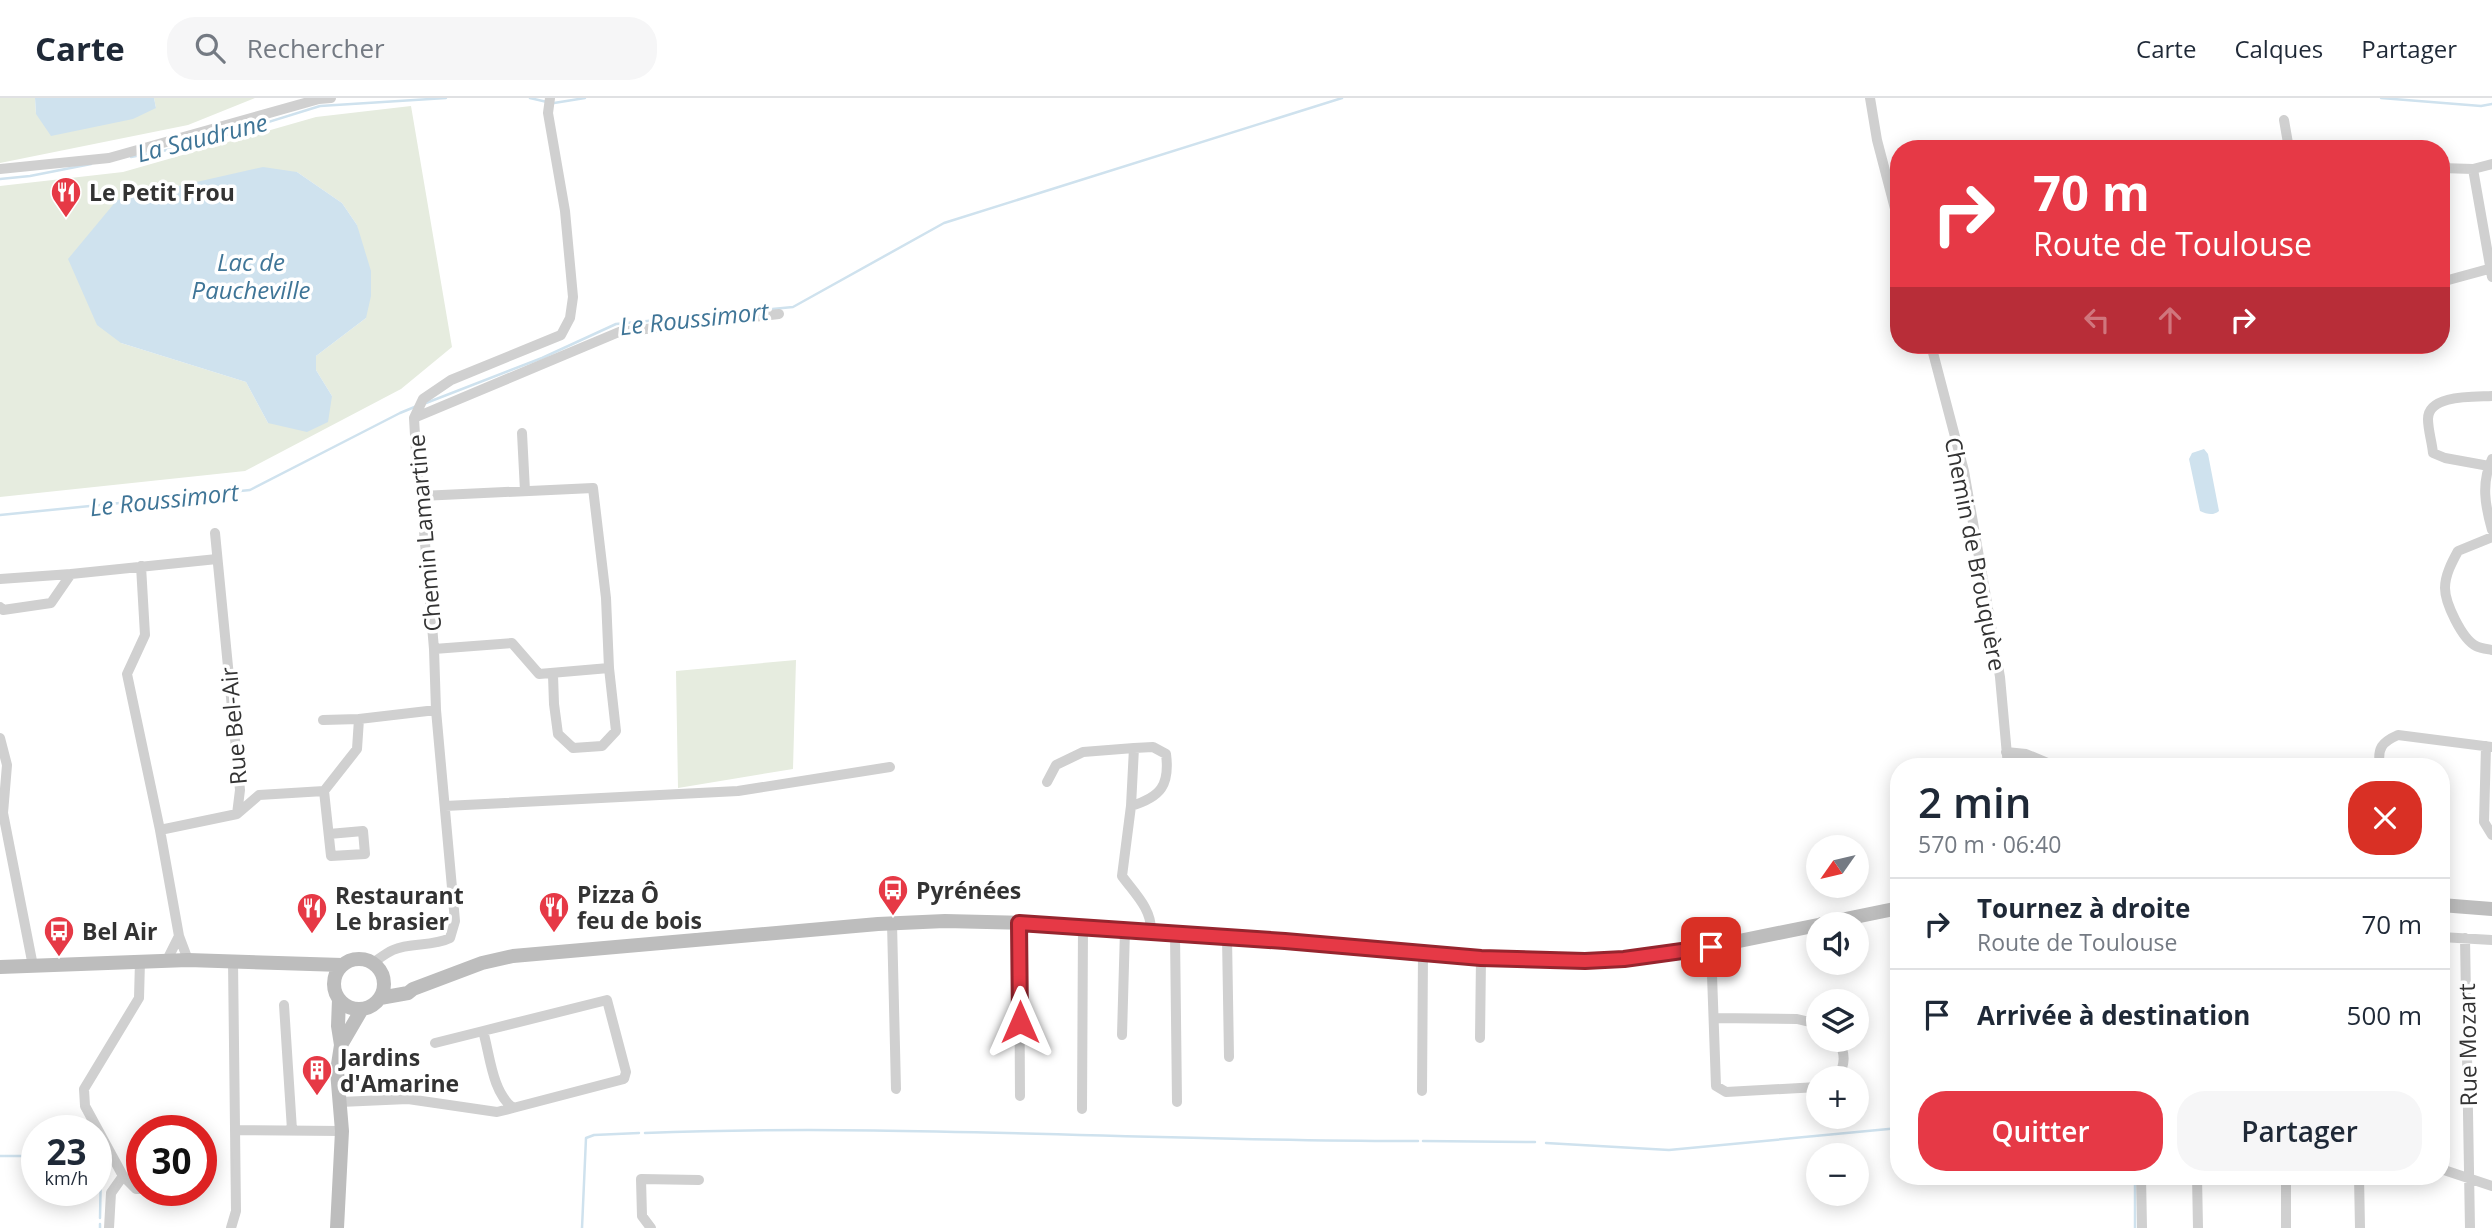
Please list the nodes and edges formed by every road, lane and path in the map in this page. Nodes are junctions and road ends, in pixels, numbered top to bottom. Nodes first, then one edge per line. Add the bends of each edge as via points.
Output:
1 (331, 98) edge
2 (550, 98) edge
3 (1870, 98) edge
4 (2284, 120) dead end
5 (2287, 140) edge
6 (2492, 164) edge
7 (2450, 168) edge
8 (0, 169) edge
9 (2473, 169) junction
10 (1890, 189) edge
11 (2492, 271) edge
12 (2450, 280) edge
13 (779, 314) dead end
14 (1933, 354) edge
15 (2492, 396) edge
16 (414, 418) junction
17 (522, 433) dead end
18 (2490, 462) edge
19 (525, 491) junction
20 (421, 496) junction
21 (2492, 530) edge
22 (215, 533) dead end
23 (2492, 537) edge
24 (217, 559) junction
25 (141, 566) junction
26 (71, 574) junction
27 (0, 579) edge
28 (0, 607) edge
29 (434, 649) junction
30 (2492, 650) edge
31 (609, 668) junction
32 (553, 674) junction
33 (436, 710) junction
34 (359, 719) junction
35 (323, 720) dead end
36 (0, 738) edge
37 (2489, 747) edge
38 (1133, 748) junction
39 (2007, 752) junction
40 (2007, 758) edge
41 (2036, 758) edge
42 (2380, 758) edge
43 (890, 767) dead end
44 (1047, 782) dead end
45 (324, 791) junction
46 (445, 806) junction
47 (1131, 806) junction
48 (237, 814) junction
49 (160, 830) junction
50 (329, 834) dead end
51 (2492, 835) edge
52 (2450, 906) edge
53 (2492, 909) edge
54 (1890, 910) edge
55 (1869, 914) edge
56 (892, 923) junction
57 (1019, 923) junction
58 (1083, 927) junction
59 (1806, 927) edge
60 (1125, 930) junction
61 (1152, 932) junction
62 (1175, 934) junction
63 (179, 936) junction
64 (1227, 937) junction
65 (2450, 937) edge
66 (2465, 938) junction
67 (2492, 940) edge
68 (1711, 947) junction
69 (1423, 953) junction
70 (1481, 958) junction
71 (167, 960) junction
72 (188, 960) junction
73 (140, 961) junction
74 (233, 961) junction
75 (373, 963) junction
76 (303, 964) junction
77 (33, 965) junction
78 (342, 965) junction
79 (0, 967) edge
80 (334, 981) junction
81 (384, 981) junction
82 (413, 989) junction
83 (380, 998) junction
84 (339, 999) junction
85 (284, 1005) dead end
86 (362, 1009) junction
87 (1714, 1018) junction
88 (1806, 1021) edge
89 (483, 1031) junction
90 (1122, 1035) dead end
91 (1480, 1038) dead end
92 (435, 1043) dead end
93 (341, 1045) junction
94 (1229, 1057) dead end
95 (1806, 1088) edge
96 (896, 1089) dead end
97 (1422, 1091) dead end
98 (500, 1092) junction
99 (1020, 1096) dead end
100 (340, 1102) junction
101 (1177, 1102) dead end
102 (513, 1108) junction
103 (1082, 1109) dead end
104 (485, 1110) junction
105 (235, 1130) junction
106 (292, 1130) junction
107 (342, 1131) junction
108 (2450, 1172) edge
109 (122, 1175) junction
110 (2469, 1178) junction
111 (126, 1179) edge
112 (699, 1180) dead end
113 (2141, 1185) edge
114 (2197, 1185) edge
115 (2286, 1185) edge
116 (2359, 1185) edge
117 (2492, 1186) edge
118 (109, 1228) edge
119 (231, 1228) edge
120 (337, 1228) edge
121 (651, 1228) edge
122 (2142, 1228) edge
123 (2198, 1228) edge
124 (2286, 1228) edge
125 (2360, 1228) edge
126 (2470, 1228) edge

1 - 8 street via 109,158
2 - 16 street, Chemin Lamartine via 548,113 565,211 573,297 570,318 561,335 451,380 423,399
3 - 10 street
4 - 5 street
6 - 9 street
7 - 9 street
9 - 11 street
11 - 12 street
13 - 16 street via 619,332
14 - 39 street, Chemin de Brouquère via 1964,471 2000,677
15 - 18 street via 2451,398 2432,407 2427,416 2433,453
16 - 20 street, Chemin Lamartine
17 - 19 street
18 - 21 street via 2484,499
19 - 20 street
19 - 31 street via 593,488
20 - 29 street, Chemin Lamartine
22 - 24 street, Rue Bel-Air
23 - 30 street via 2458,551 2445,589 2463,634 2474,646
24 - 25 street
24 - 48 street, Rue Bel-Air via 240,790
25 - 26 street
25 - 49 street via 145,635 127,674
26 - 27 street
26 - 28 street via 51,603
29 - 32 street via 512,643 539,674
29 - 33 street, Chemin Lamartine
31 - 32 street
31 - 32 street via 616,731 602,746 573,748 558,734
33 - 34 street
33 - 46 street, Chemin Lamartine
34 - 35 street
34 - 45 street via 357,749
36 - 77 street via 7,765 3,813
37 - 42 street via 2398,735 2385,741
37 - 51 street via 2484,822
38 - 44 street via 1083,752 1056,765
38 - 47 street
38 - 47 street via 1153,747 1166,754 1168,771 1160,792
39 - 40 street, Chemin de Brouquère
39 - 41 street
43 - 46 street via 738,791
45 - 48 street via 259,795
45 - 50 street
46 - 75 street, Chemin Lamartine via 455,921 450,938 439,944 401,947
47 - 61 street via 1122,876 1152,919
48 - 49 street, Rue Bel-Air
49 - 63 street
52 - 53 main road
54 - 55 main road
56 - 57 main road
56 - 82 main road via 513,956
56 - 96 street
57 - 58 main road
57 - 99 street
58 - 60 main road
58 - 103 street
59 - 68 main road
60 - 61 main road
60 - 90 street
61 - 62 main road
62 - 64 main road
62 - 101 street
63 - 71 street
63 - 72 street
64 - 69 main road
64 - 94 street
65 - 66 street
66 - 67 street
66 - 110 street, Rue Mozart
68 - 70 main road via 1585,961
68 - 87 street
69 - 70 main road
69 - 97 street
70 - 91 street
71 - 72 main road
71 - 73 main road
72 - 74 main road
73 - 77 main road
73 - 109 street via 139,998 83,1098
74 - 76 main road
74 - 105 street
75 - 78 main road via 361,958
75 - 81 main road
76 - 78 main road
76 - 80 main road
77 - 79 main road
78 - 80 main road
80 - 84 main road
81 - 82 main road
81 - 83 main road
82 - 83 main road
83 - 86 main road
84 - 86 main road
84 - 93 main road
85 - 106 street
86 - 93 main road
87 - 88 street
87 - 95 street via 1716,1086 1726,1092
89 - 92 street
89 - 98 street
89 - 102 street via 607,1000 624,1079
93 - 100 main road via 337,1071
98 - 102 street
98 - 104 street via 498,1100
100 - 104 street via 408,1099
100 - 107 main road
102 - 104 street
105 - 106 street
105 - 119 street via 236,1211
106 - 107 street
107 - 120 main road
108 - 110 street
109 - 111 street
109 - 118 street via 111,1193
110 - 117 street
110 - 126 street, Rue Mozart
112 - 121 street via 641,1179 642,1216
113 - 122 street
114 - 123 street
115 - 124 street
116 - 125 street

